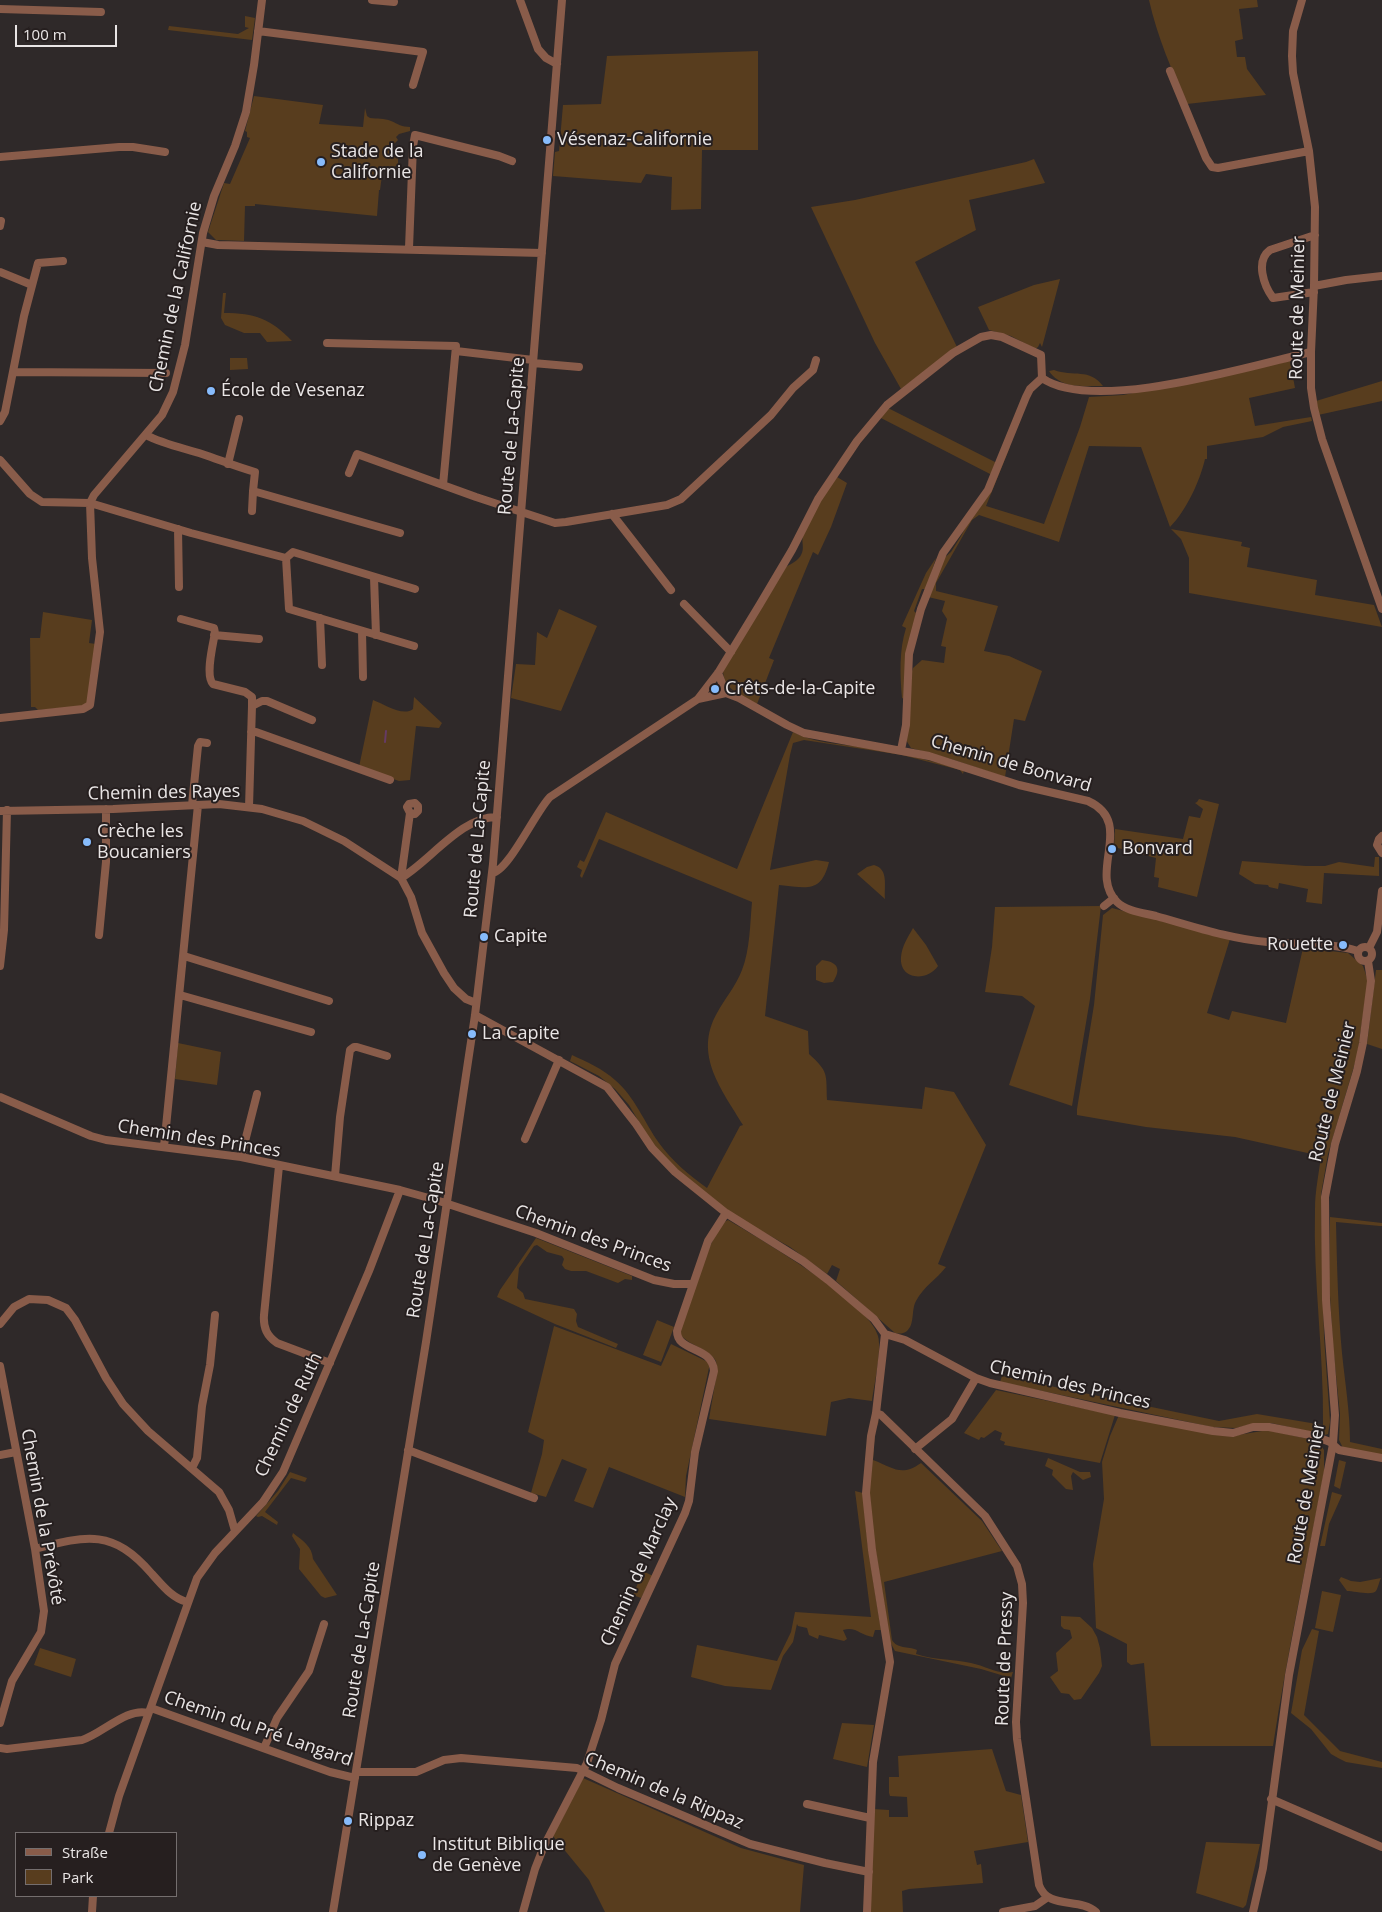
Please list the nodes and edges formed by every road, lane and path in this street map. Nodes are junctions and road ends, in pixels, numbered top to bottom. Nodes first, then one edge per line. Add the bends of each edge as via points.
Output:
1 (262, 0) edge
2 (372, 0) edge
3 (520, 0) edge
4 (562, 0) edge
5 (1302, 0) edge
6 (394, 2) dead end
7 (0, 9) edge
8 (101, 12) dead end
9 (258, 31) junction
10 (557, 64) junction
11 (1170, 71) dead end
12 (413, 85) dead end
13 (1309, 151) junction
14 (165, 152) dead end
15 (0, 157) edge
16 (512, 161) dead end
17 (1315, 235) junction
18 (202, 242) junction
19 (409, 248) junction
20 (542, 253) junction
21 (64, 261) dead end
22 (0, 272) edge
23 (1382, 276) edge
24 (32, 285) junction
25 (1314, 289) junction
26 (328, 343) dead end
27 (456, 351) junction
28 (1310, 352) junction
29 (816, 360) dead end
30 (533, 362) junction
31 (579, 367) dead end
32 (13, 372) junction
33 (166, 372) dead end
34 (1042, 378) junction
35 (239, 419) dead end
36 (0, 421) edge
37 (146, 435) junction
38 (0, 460) edge
39 (228, 464) junction
40 (349, 474) dead end
41 (442, 485) junction
42 (253, 491) junction
43 (90, 503) junction
44 (252, 511) dead end
45 (521, 513) junction
46 (612, 514) junction
47 (178, 529) junction
48 (400, 533) dead end
49 (286, 558) junction
50 (374, 577) junction
51 (179, 586) dead end
52 (415, 590) dead end
53 (671, 590) dead end
54 (684, 604) dead end
55 (1382, 609) edge
56 (320, 618) junction
57 (181, 619) dead end
58 (214, 628) junction
59 (362, 631) junction
60 (376, 635) junction
61 (259, 639) dead end
62 (414, 646) dead end
63 (731, 652) junction
64 (322, 665) dead end
65 (718, 673) junction
66 (363, 677) dead end
67 (726, 693) junction
68 (698, 699) junction
69 (252, 706) junction
70 (0, 718) edge
71 (312, 720) dead end
72 (251, 732) junction
73 (207, 743) dead end
74 (901, 750) junction
75 (390, 780) dead end
76 (195, 805) junction
77 (249, 807) junction
78 (106, 809) junction
79 (4, 811) edge
80 (410, 813) dead end
81 (496, 817) junction
82 (1382, 836) edge
83 (1382, 854) edge
84 (492, 873) junction
85 (401, 878) junction
86 (1382, 891) edge
87 (1114, 898) junction
88 (1104, 906) dead end
89 (99, 935) dead end
90 (1369, 948) junction
91 (1358, 951) junction
92 (184, 956) junction
93 (1368, 961) junction
94 (0, 966) edge
95 (180, 995) junction
96 (329, 1001) dead end
97 (476, 1003) junction
98 (475, 1015) junction
99 (311, 1032) dead end
100 (386, 1056) dead end
101 (559, 1060) junction
102 (257, 1094) dead end
103 (0, 1097) edge
104 (525, 1139) dead end
105 (164, 1147) junction
106 (241, 1157) junction
107 (279, 1166) junction
108 (335, 1176) junction
109 (400, 1190) junction
110 (446, 1203) junction
111 (726, 1213) junction
112 (692, 1284) junction
113 (215, 1315) dead end
114 (0, 1324) edge
115 (884, 1334) junction
116 (330, 1363) junction
117 (0, 1366) edge
118 (976, 1378) junction
119 (876, 1412) junction
120 (1333, 1444) junction
121 (915, 1449) junction
122 (408, 1450) junction
123 (16, 1452) junction
124 (0, 1455) edge
125 (1382, 1458) edge
126 (192, 1468) junction
127 (534, 1498) dead end
128 (235, 1531) junction
129 (35, 1549) junction
130 (187, 1602) junction
131 (324, 1624) dead end
132 (1009, 1680) dead end
133 (1018, 1685) junction
134 (150, 1711) junction
135 (0, 1723) edge
136 (0, 1747) edge
137 (264, 1748) junction
138 (583, 1770) junction
139 (356, 1775) junction
140 (1272, 1799) junction
141 (806, 1804) dead end
142 (870, 1818) junction
143 (109, 1832) edge
144 (1382, 1847) edge
145 (869, 1872) junction
146 (93, 1897) edge
147 (1048, 1897) junction
148 (92, 1912) edge
149 (333, 1912) edge
150 (523, 1912) edge
151 (867, 1912) edge
152 (1003, 1912) edge
153 (1096, 1912) edge
154 (1253, 1912) edge

1 - 9 street, Chemin de la Californie
2 - 6 street
3 - 10 street via 538,50
4 - 10 street, Route de La-Capite
5 - 13 street, Route de Meinier via 1293,31 1292,56
7 - 8 street
9 - 12 street via 423,52
9 - 18 street, Chemin de la Californie via 243,121 214,196
10 - 20 street, Route de La-Capite
11 - 13 street via 1212,167
13 - 17 street, Route de Meinier
14 - 15 street via 127,146
16 - 19 street via 415,135
17 - 25 street, Route de Meinier
17 - 25 street via 1270,250 1264,255 1262,267 1263,279 1273,298
18 - 19 street via 218,245
18 - 37 street, Chemin de la Californie via 176,380 166,409
19 - 20 street
20 - 30 street, Route de La-Capite
21 - 24 street via 38,263
22 - 24 street
23 - 25 street via 1346,280
24 - 32 street
25 - 28 street, Route de Meinier
26 - 27 street via 456,346
27 - 30 street
27 - 41 street
28 - 34 street via 1204,377 1124,391 1067,389
28 - 55 street, Route de Meinier via 1311,388 1322,439
29 - 46 street via 813,370 771,415 681,499
30 - 31 street
30 - 45 street, Route de La-Capite
32 - 33 street
32 - 36 street via 5,412
34 - 63 street via 1041,355 992,335 974,340 953,353 887,405 857,441 818,499 792,550
34 - 74 street via 1026,396 988,490 943,553 932,578 909,654 906,725
35 - 39 street
37 - 39 street
37 - 43 street, Chemin de la Californie
38 - 43 street via 38,500
39 - 42 street via 255,472
40 - 41 street via 357,454
41 - 45 street
42 - 44 street
42 - 48 street
43 - 47 street
43 - 70 street via 100,632 90,705 83,709
45 - 46 street via 555,523
45 - 81 street, Route de La-Capite
46 - 53 street
47 - 49 street
47 - 51 street
49 - 50 street via 293,552
49 - 56 street via 289,609
50 - 52 street
50 - 60 street
54 - 63 street
56 - 59 street
56 - 64 street
57 - 58 street
58 - 61 street
58 - 69 street via 210,681 250,694
59 - 60 street
59 - 66 street
60 - 62 street
63 - 65 street
65 - 67 street
65 - 68 street
67 - 68 street
67 - 74 street, Chemin de Bonvard via 798,731
68 - 84 street via 550,797 500,871
69 - 71 street via 267,701
69 - 72 street
72 - 75 street
72 - 77 street
73 - 76 street via 200,742 198,746
74 - 87 street, Chemin de Bonvard via 956,764 1019,786 1088,800 1097,805 1106,814 1110,825 1108,881
76 - 77 street, Chemin des Rayes
76 - 78 street, Chemin des Rayes
76 - 92 street
77 - 85 street, Chemin des Rayes via 318,828
78 - 79 street, Chemin des Rayes
78 - 89 street via 106,862
79 - 94 street via 4,930
80 - 85 street
81 - 84 street, Route de La-Capite
81 - 85 street via 471,824
82 - 83 street via 1377,845
84 - 97 street, Route de La-Capite
85 - 97 street via 411,897 422,933 444,973 454,988
86 - 90 street via 1377,932
87 - 88 street
87 - 91 street via 1129,909 1254,941
90 - 91 street
90 - 93 street via 1372,957
91 - 93 street via 1358,958
92 - 95 street
92 - 96 street
93 - 120 street, Route de Meinier via 1371,981 1363,1044 1335,1144 1325,1197 1326,1300 1335,1416
95 - 99 street
95 - 105 street
97 - 98 street, Route de La-Capite
98 - 101 street
98 - 110 street, Route de La-Capite
100 - 108 street via 357,1047 350,1050
101 - 104 street
101 - 111 street via 611,1090 667,1165
102 - 106 street
103 - 105 street, Chemin des Princes via 91,1136
105 - 106 street, Chemin des Princes
106 - 107 street, Chemin des Princes
107 - 108 street, Chemin des Princes
107 - 116 street via 264,1328 277,1343
108 - 109 street, Chemin des Princes
109 - 110 street, Chemin des Princes
109 - 116 street, Chemin de Ruth
110 - 112 street, Chemin des Princes via 536,1233 654,1280
110 - 122 street, Route de La-Capite
111 - 112 street, Chemin des Princes via 711,1237
111 - 115 street via 828,1280 874,1318
112 - 138 street, Chemin de Marclay via 677,1336 708,1356 714,1371 695,1452 689,1501 615,1664 601,1720
113 - 126 street
114 - 126 street via 14,1307 30,1300 48,1300 66,1308 128,1410 148,1432
115 - 118 street, Chemin des Princes via 905,1340
115 - 119 street
116 - 128 street, Chemin de Ruth via 291,1456 276,1483
117 - 123 street, Chemin de la Prévôté
118 - 120 street, Chemin des Princes via 1203,1430 1233,1433 1253,1427 1270,1427 1315,1436
118 - 121 street via 952,1419
119 - 121 street, Route de Pressy
119 - 142 street via 866,1494 890,1662 874,1752
120 - 125 street, Chemin des Princes via 1340,1450
120 - 140 street, Route de Meinier via 1289,1675
121 - 133 street, Route de Pressy via 985,1516 1017,1566 1023,1603
122 - 127 street
122 - 139 street, Route de La-Capite
123 - 124 street
123 - 129 street, Chemin de la Prévôté
126 - 128 street via 223,1498
128 - 130 street, Chemin de Ruth via 201,1572
129 - 130 street via 83,1538 110,1542 132,1553 173,1596
129 - 135 street, Chemin de la Prévôté via 44,1621 38,1638 12,1681
130 - 134 street, Chemin de Ruth
131 - 137 street via 309,1671 277,1718
132 - 133 street
133 - 147 street, Route de Pressy via 1017,1738 1038,1878 1041,1890
134 - 136 street, Chemin du Pré Langard via 133,1713 82,1740 7,1749
134 - 137 street, Chemin du Pré Langard
134 - 143 street, Chemin de Ruth
137 - 139 street, Chemin du Pré Langard via 330,1772
138 - 139 street, Chemin de la Rippaz via 461,1758 444,1760 416,1772
138 - 145 street, Chemin de la Rippaz via 750,1844
138 - 150 street via 544,1846
139 - 149 street, Route de La-Capite
140 - 144 street
140 - 154 street, Route de Meinier via 1262,1874
141 - 142 street
142 - 145 street
145 - 151 street
146 - 148 street
147 - 152 street via 1034,1906
147 - 153 street via 1059,1902 1084,1904

